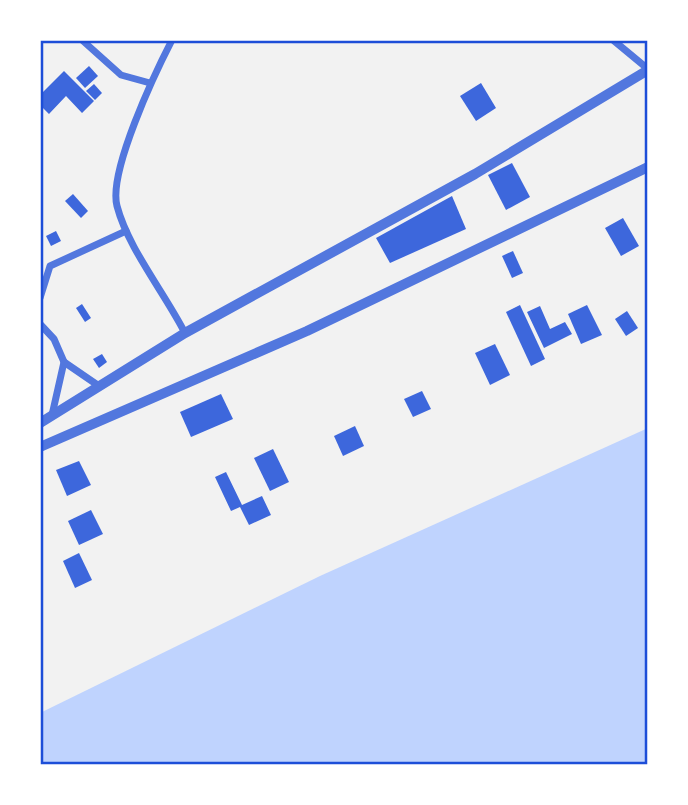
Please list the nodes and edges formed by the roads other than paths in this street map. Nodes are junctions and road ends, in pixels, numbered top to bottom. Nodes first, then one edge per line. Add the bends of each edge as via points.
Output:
1 (82, 40) edge
2 (172, 40) edge
3 (613, 40) edge
4 (648, 69) edge
5 (150, 83) junction
6 (648, 167) edge
7 (126, 231) junction
8 (40, 298) edge
9 (40, 324) edge
10 (184, 333) junction
11 (64, 362) junction
12 (99, 386) junction
13 (52, 415) junction
14 (40, 423) edge
15 (40, 447) edge

1 - 5 street via 121,75
2 - 5 street
3 - 4 street
4 - 10 street via 475,174
5 - 7 street via 115,190
6 - 15 street via 307,331
7 - 8 street via 50,266
7 - 10 street
9 - 11 street via 54,339
10 - 12 street
11 - 12 street
11 - 13 street
12 - 13 street
13 - 14 street

